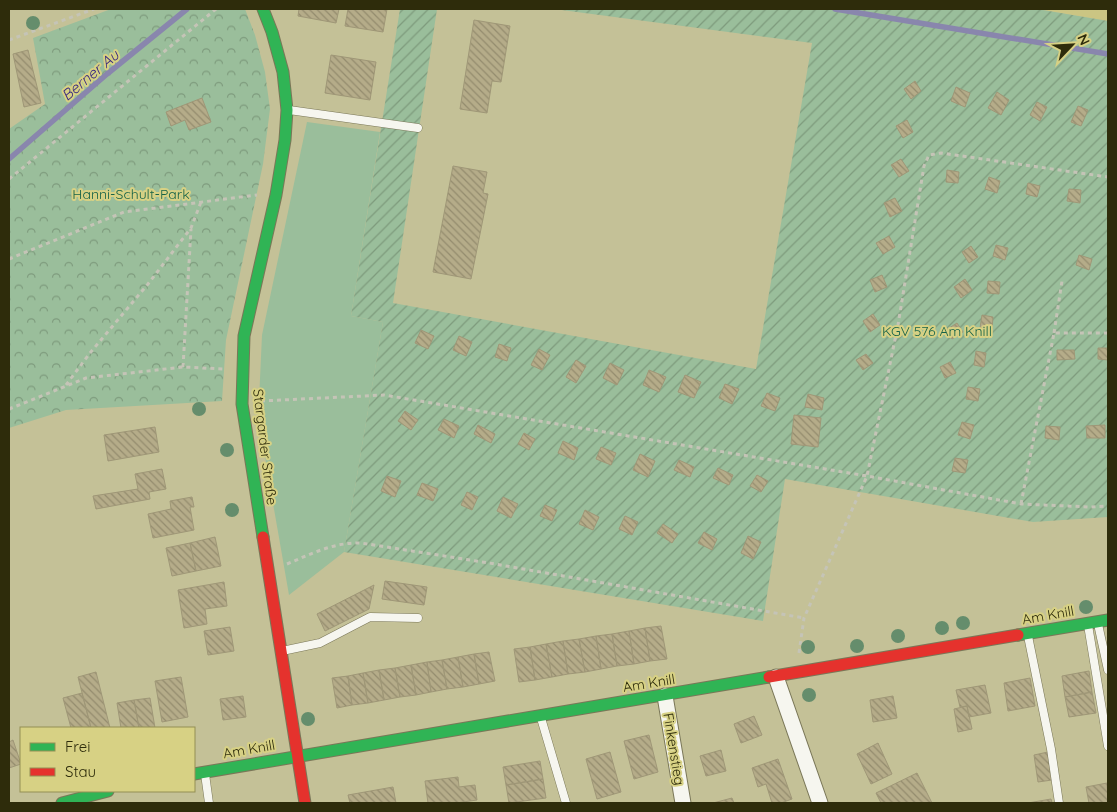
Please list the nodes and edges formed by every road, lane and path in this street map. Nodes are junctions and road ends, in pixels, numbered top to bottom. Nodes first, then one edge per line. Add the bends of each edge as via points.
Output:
1 (94, 9) edge
2 (216, 9) edge
3 (263, 9) edge
4 (9, 40) edge
5 (287, 110) junction
6 (418, 128) dead end
7 (1108, 177) edge
8 (9, 179) edge
9 (260, 195) dead end
10 (201, 202) junction
11 (191, 228) junction
12 (9, 260) edge
13 (1062, 281) dead end
14 (1054, 333) junction
15 (1108, 333) edge
16 (183, 367) junction
17 (242, 370) junction
18 (65, 386) junction
19 (255, 401) dead end
20 (9, 408) edge
21 (867, 476) junction
22 (1021, 504) junction
23 (1108, 506) edge
24 (280, 566) dead end
25 (418, 618) dead end
26 (804, 618) junction
27 (1098, 622) edge
28 (1028, 634) junction
29 (280, 652) junction
30 (1108, 670) edge
31 (799, 673) junction
32 (776, 677) junction
33 (664, 696) junction
34 (540, 716) junction
35 (1108, 746) edge
36 (297, 756) junction
37 (199, 773) edge
38 (104, 792) edge
39 (62, 803) edge
40 (209, 803) edge
41 (304, 803) edge
42 (566, 803) edge
43 (682, 803) edge
44 (820, 803) edge
45 (1058, 803) edge

1 - 4 path
2 - 8 path
3 - 5 street, Stargarder Straße via 283,72
5 - 6 lane
5 - 17 street, Stargarder Straße via 276,195 244,336
7 - 21 path via 941,153 929,155 924,166 898,325
9 - 10 path
10 - 11 path
10 - 12 path via 124,212
11 - 16 path
11 - 18 path
13 - 14 path
14 - 15 path
14 - 22 path
16 - 17 path
16 - 18 path via 86,378
17 - 29 street, Stargarder Straße via 242,404
18 - 20 path
19 - 21 path via 384,395
21 - 22 path
21 - 26 path
22 - 23 path
24 - 26 path via 330,546 361,543
25 - 29 lane via 370,617 320,643
26 - 31 path
27 - 28 street, Am Knill
27 - 30 lane
27 - 35 lane
28 - 31 street, Am Knill
28 - 45 lane via 1051,749
29 - 36 street, Stargarder Straße
31 - 32 street, Am Knill
32 - 33 street, Am Knill
32 - 44 street
33 - 34 street, Am Knill
33 - 43 street, Finkenstieg
34 - 36 street, Am Knill
34 - 42 lane
36 - 37 street, Am Knill
36 - 41 street, Stargarder Straße
37 - 40 lane
38 - 39 street

